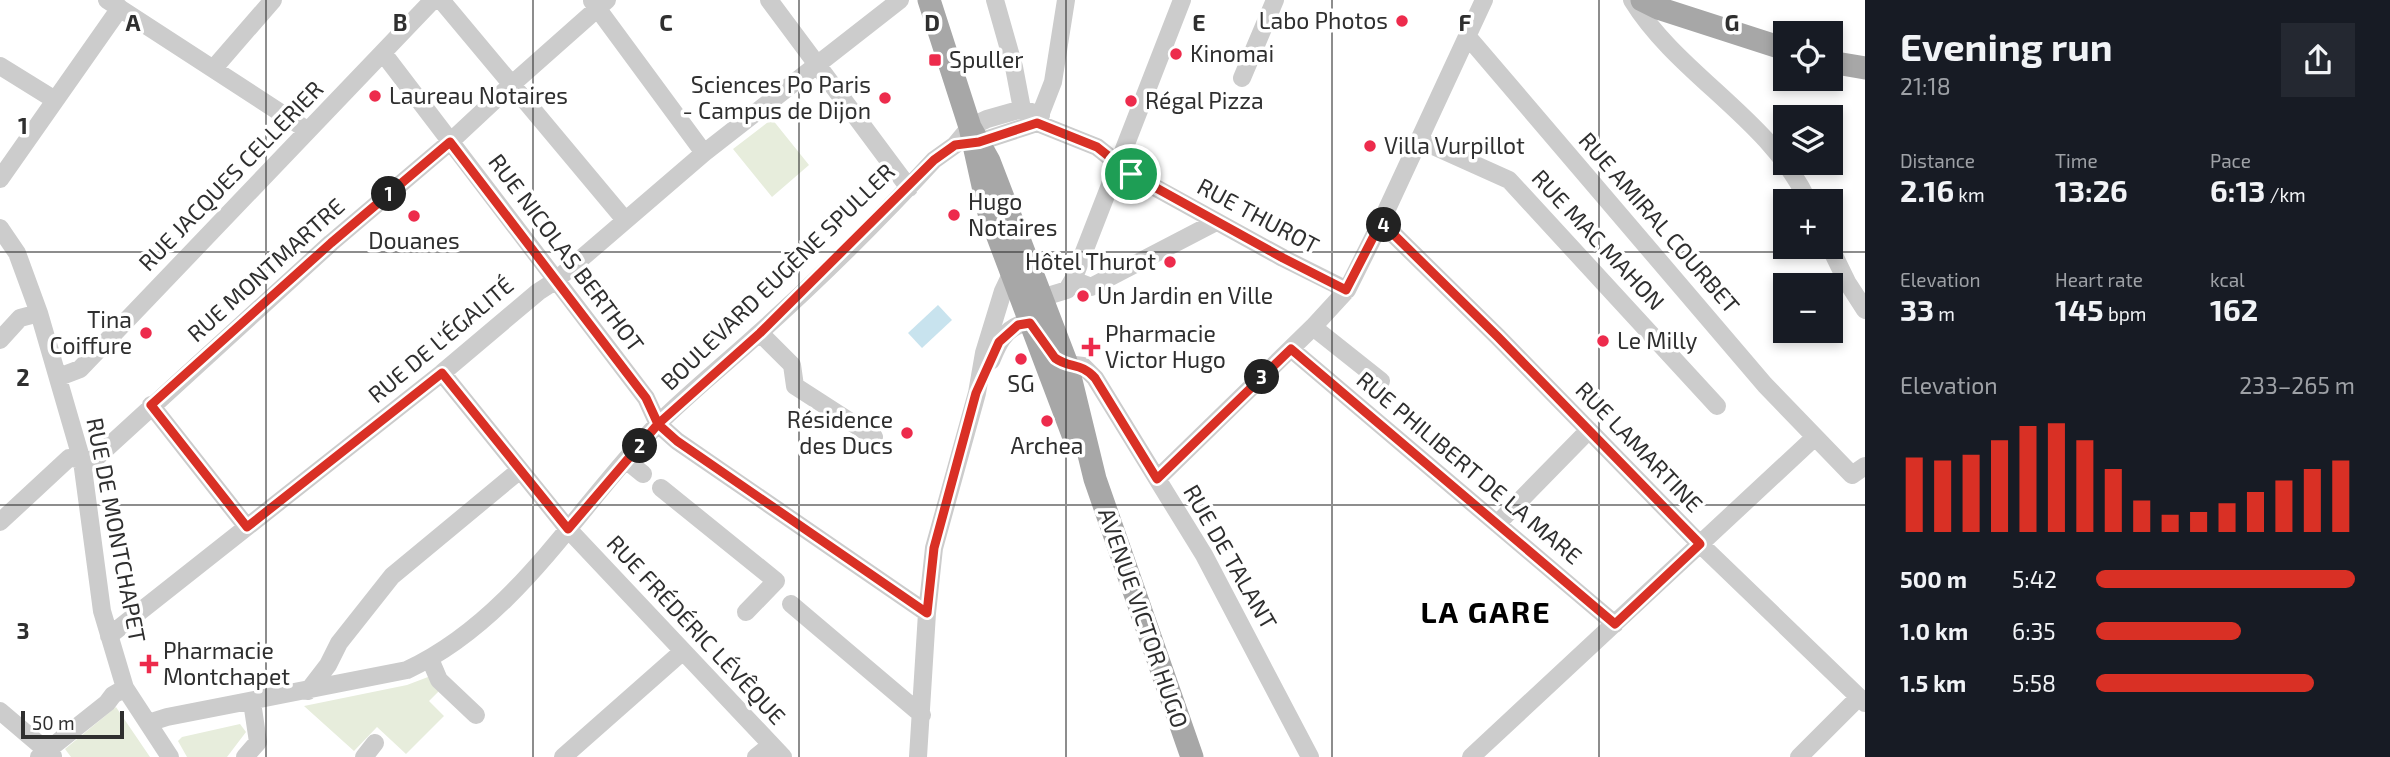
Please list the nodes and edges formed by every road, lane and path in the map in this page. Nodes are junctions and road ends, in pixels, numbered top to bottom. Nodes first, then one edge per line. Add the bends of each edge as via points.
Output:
1 (273, 0) edge
2 (433, 0) edge
3 (441, 0) edge
4 (769, 0) edge
5 (900, 0) edge
6 (929, 0) edge
7 (995, 0) edge
8 (1066, 0) edge
9 (1182, 0) edge
10 (1275, 0) edge
11 (1484, 0) edge
12 (1632, 0) edge
13 (598, 3) edge
14 (113, 4) edge
15 (1659, 7) edge
16 (1468, 37) junction
17 (1773, 45) edge
18 (383, 53) junction
19 (1843, 64) edge
20 (819, 65) junction
21 (0, 66) edge
22 (214, 68) junction
23 (1865, 68) edge
24 (1242, 78) dead end
25 (511, 85) junction
26 (55, 100) junction
27 (1022, 109) junction
28 (1039, 119) junction
29 (307, 130) junction
30 (969, 139) junction
31 (1420, 140) junction
32 (450, 142) junction
33 (704, 153) junction
34 (1118, 162) junction
35 (0, 179) edge
36 (983, 181) junction
37 (909, 188) junction
38 (1802, 189) edge
39 (625, 220) junction
40 (1216, 222) junction
41 (1381, 222) junction
42 (0, 228) edge
43 (1836, 259) edge
44 (1012, 272) junction
45 (1073, 280) junction
46 (555, 281) junction
47 (1346, 290) junction
48 (1033, 308) junction
49 (1865, 310) edge
50 (39, 313) junction
51 (1313, 327) junction
52 (992, 329) junction
53 (760, 333) junction
54 (0, 340) edge
55 (1291, 349) junction
56 (1059, 358) junction
57 (442, 373) junction
58 (59, 377) junction
59 (1381, 381) dead end
60 (976, 393) junction
61 (151, 405) junction
62 (1717, 406) dead end
63 (658, 424) junction
64 (1589, 430) junction
65 (1815, 437) junction
66 (874, 438) dead end
67 (82, 461) junction
68 (627, 461) junction
69 (1865, 466) edge
70 (520, 470) junction
71 (642, 474) dead end
72 (1095, 479) junction
73 (1157, 479) junction
74 (661, 488) dead end
75 (0, 522) edge
76 (1497, 524) junction
77 (247, 527) junction
78 (568, 529) junction
79 (1700, 544) junction
80 (791, 604) dead end
81 (746, 612) dead end
82 (927, 613) junction
83 (1615, 624) junction
84 (109, 636) junction
85 (682, 652) junction
86 (430, 659) junction
87 (125, 688) junction
88 (308, 691) junction
89 (1862, 700) edge
90 (252, 702) junction
91 (0, 711) edge
92 (476, 715) dead end
93 (922, 715) junction
94 (148, 723) junction
95 (375, 743) dead end
96 (777, 751) edge
97 (47, 755) edge
98 (170, 757) edge
99 (245, 757) edge
100 (364, 757) edge
101 (563, 757) edge
102 (756, 757) edge
103 (918, 757) edge
104 (1192, 757) edge
105 (1310, 757) edge
106 (1471, 757) edge
107 (1799, 757) edge

1 - 22 street
2 - 18 street, RUE JACQUES CELLERIER
3 - 25 street
4 - 20 street
5 - 20 street, RUE DE L'ÉGALITÉ
6 - 30 main road, AVENUE VICTOR HUGO
7 - 27 street
8 - 28 street via 1053,82
9 - 34 street
10 - 24 street
11 - 16 street
12 - 15 street
13 - 25 street, RUE MONTMARTRE
13 - 33 street
14 - 22 street
14 - 26 street
15 - 17 main road
15 - 38 street
16 - 31 street
16 - 65 street, RUE AMIRAL COURBET
18 - 29 street, RUE JACQUES CELLERIER
18 - 32 street, RUE NICOLAS BERTHOT
19 - 23 main road
20 - 33 street, RUE DE L'ÉGALITÉ
20 - 37 street
21 - 26 street
22 - 29 street
25 - 32 street, RUE MONTMARTRE
25 - 39 street
26 - 35 street
27 - 28 street, RUE THUROT
27 - 30 street via 987,118
28 - 30 street
28 - 34 street, RUE THUROT
29 - 58 street, RUE JACQUES CELLERIER via 80,369
30 - 36 main road, AVENUE VICTOR HUGO
30 - 37 street, BOULEVARD EUGÈNE SPULLER via 934,160
30 - 48 main road, AVENUE VICTOR HUGO via 989,160
31 - 41 street
31 - 62 street, RUE MAC MAHON via 1509,180
32 - 46 street, RUE NICOLAS BERTHOT
32 - 61 street, RUE MONTMARTRE
33 - 39 street, RUE DE L'ÉGALITÉ
34 - 40 street, RUE THUROT
34 - 45 street
36 - 44 main road, AVENUE VICTOR HUGO via 989,213
36 - 48 main road
37 - 53 street, BOULEVARD EUGÈNE SPULLER
39 - 46 street, RUE DE L'ÉGALITÉ
40 - 45 street via 1091,286
40 - 47 street, RUE THUROT
41 - 47 street
41 - 64 street, RUE LAMARTINE
42 - 50 street, RUE DE MONTCHAPET via 17,253
43 - 49 street
44 - 48 main road, AVENUE VICTOR HUGO
44 - 52 street
45 - 48 street via 1067,290
46 - 57 street, RUE DE L'ÉGALITÉ
46 - 63 street, RUE NICOLAS BERTHOT via 646,398
47 - 51 street
48 - 52 street via 1006,310
48 - 56 main road, AVENUE VICTOR HUGO
48 - 60 street via 999,342
48 - 72 main road, AVENUE VICTOR HUGO via 1081,457
50 - 54 street via 20,318
50 - 58 street, RUE DE MONTCHAPET
51 - 55 street
51 - 59 street
52 - 60 street
53 - 63 street, BOULEVARD EUGÈNE SPULLER
53 - 66 street via 792,365 795,386
55 - 73 street
55 - 76 street, RUE PHILIBERT DE LA MARE
56 - 72 main road, AVENUE VICTOR HUGO
56 - 73 street, RUE DE TALANT via 1083,366 1095,378
57 - 70 street, RUE FRÉDÉRIC LÉVÊQUE
57 - 77 street, RUE DE L'ÉGALITÉ
58 - 67 street, RUE DE MONTCHAPET
60 - 82 street via 934,548
61 - 67 street, RUE MONTMARTRE via 92,461
61 - 77 street
63 - 68 street, BOULEVARD EUGÈNE SPULLER
63 - 82 street, RUE NICOLAS BERTHOT
64 - 76 street
64 - 79 street, RUE LAMARTINE
65 - 69 street, RUE AMIRAL COURBET via 1852,475
65 - 79 street
67 - 75 street, RUE MONTMARTRE via 69,458
67 - 84 street, RUE DE MONTCHAPET
68 - 71 street
68 - 78 street, BOULEVARD EUGÈNE SPULLER
70 - 78 street, RUE FRÉDÉRIC LÉVÊQUE
70 - 88 street via 392,576
72 - 104 main road, AVENUE VICTOR HUGO
73 - 105 street, RUE DE TALANT via 1204,555
74 - 81 street via 776,581
76 - 83 street, RUE PHILIBERT DE LA MARE
77 - 84 street, RUE DE L'ÉGALITÉ
78 - 85 street, RUE FRÉDÉRIC LÉVÊQUE
78 - 86 street, BOULEVARD EUGÈNE SPULLER via 472,631
79 - 83 street
79 - 89 street, RUE LAMARTINE
80 - 93 street
82 - 93 street
83 - 106 street
84 - 87 street, RUE DE MONTCHAPET
85 - 96 street, RUE FRÉDÉRIC LÉVÊQUE
85 - 101 street
86 - 88 street, BOULEVARD EUGÈNE SPULLER via 407,670
86 - 92 street via 439,680
87 - 94 street, RUE DE MONTCHAPET
87 - 97 street
88 - 90 street, BOULEVARD EUGÈNE SPULLER
89 - 107 street
90 - 94 street, BOULEVARD EUGÈNE SPULLER
90 - 99 street via 258,742
91 - 97 street
93 - 103 street
94 - 98 street, RUE DE MONTCHAPET
95 - 100 street
96 - 102 street

